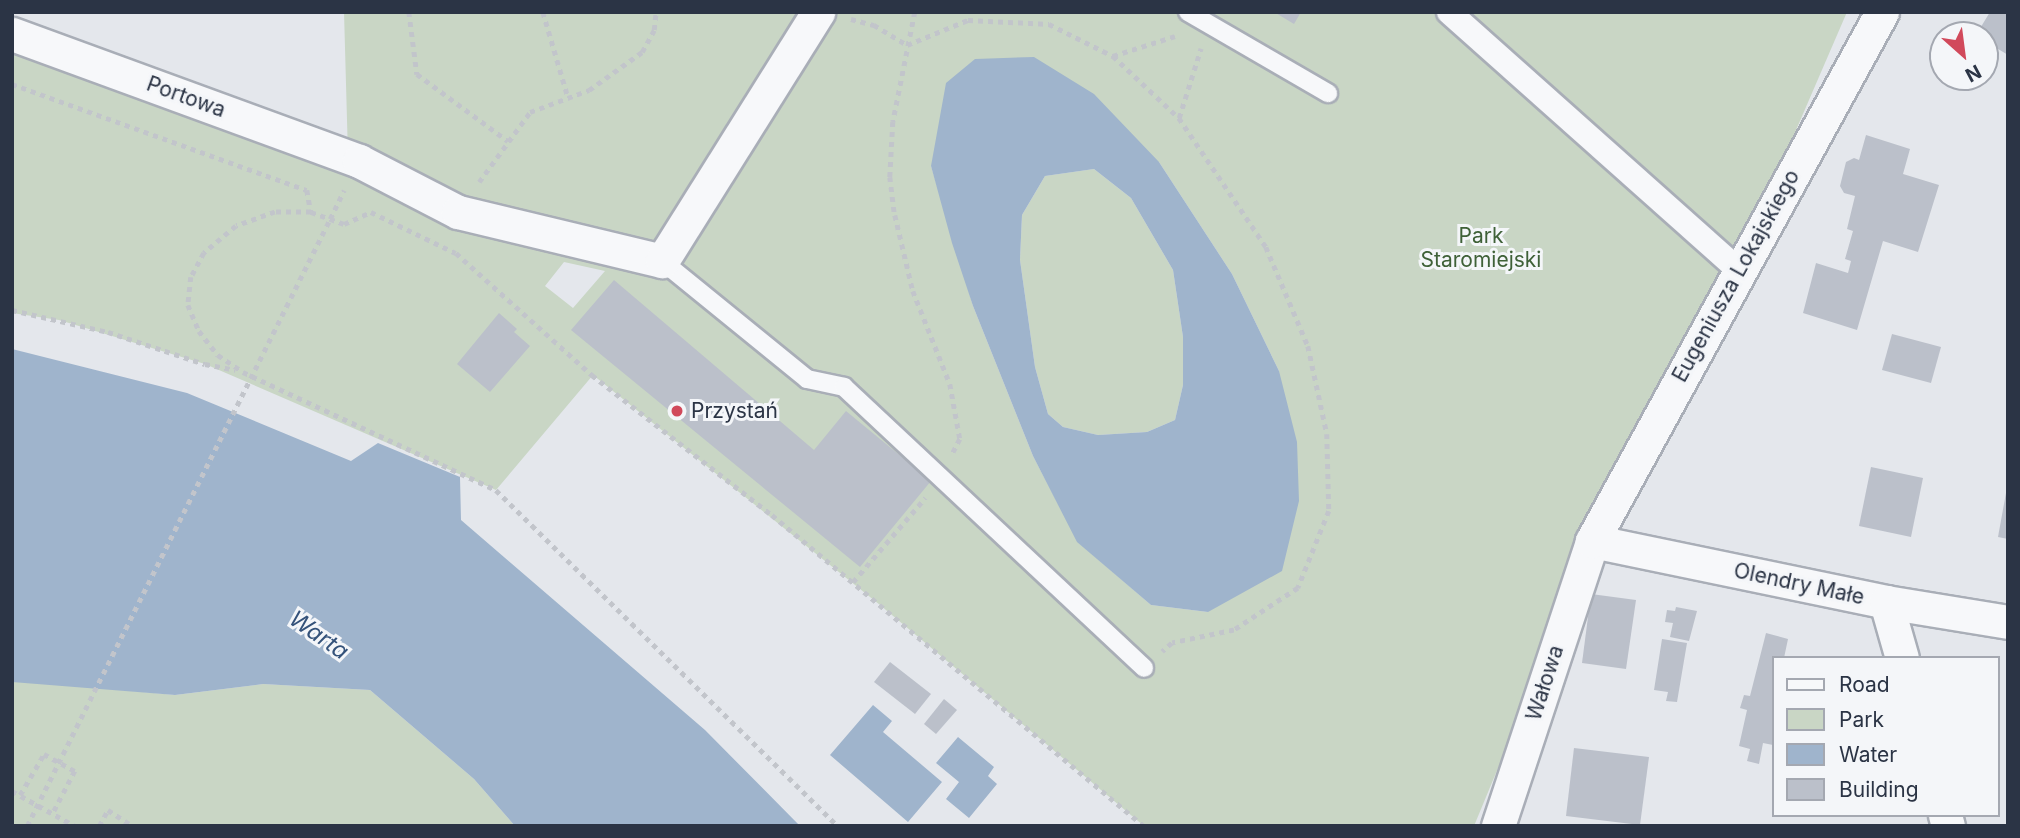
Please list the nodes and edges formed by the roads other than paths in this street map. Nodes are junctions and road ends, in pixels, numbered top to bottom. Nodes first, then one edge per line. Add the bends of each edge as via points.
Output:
1 (1188, 12) edge
2 (1449, 12) edge
3 (1882, 12) edge
4 (833, 15) edge
5 (12, 34) edge
6 (1328, 93) dead end
7 (662, 261) junction
8 (1739, 270) junction
9 (1592, 541) junction
10 (1886, 602) junction
11 (2008, 622) edge
12 (1901, 656) edge
13 (1144, 668) road end
14 (1498, 826) edge

1 - 6 lane
2 - 8 street
3 - 8 street, Eugeniusza Lokajskiego
4 - 7 street
5 - 7 street, Portowa via 359,161 458,212
7 - 13 lane via 807,379 844,387
8 - 9 street, Eugeniusza Lokajskiego
9 - 10 street, Olendry Małe
9 - 14 street, Wałowa
10 - 11 street, Olendry Małe
10 - 12 street

